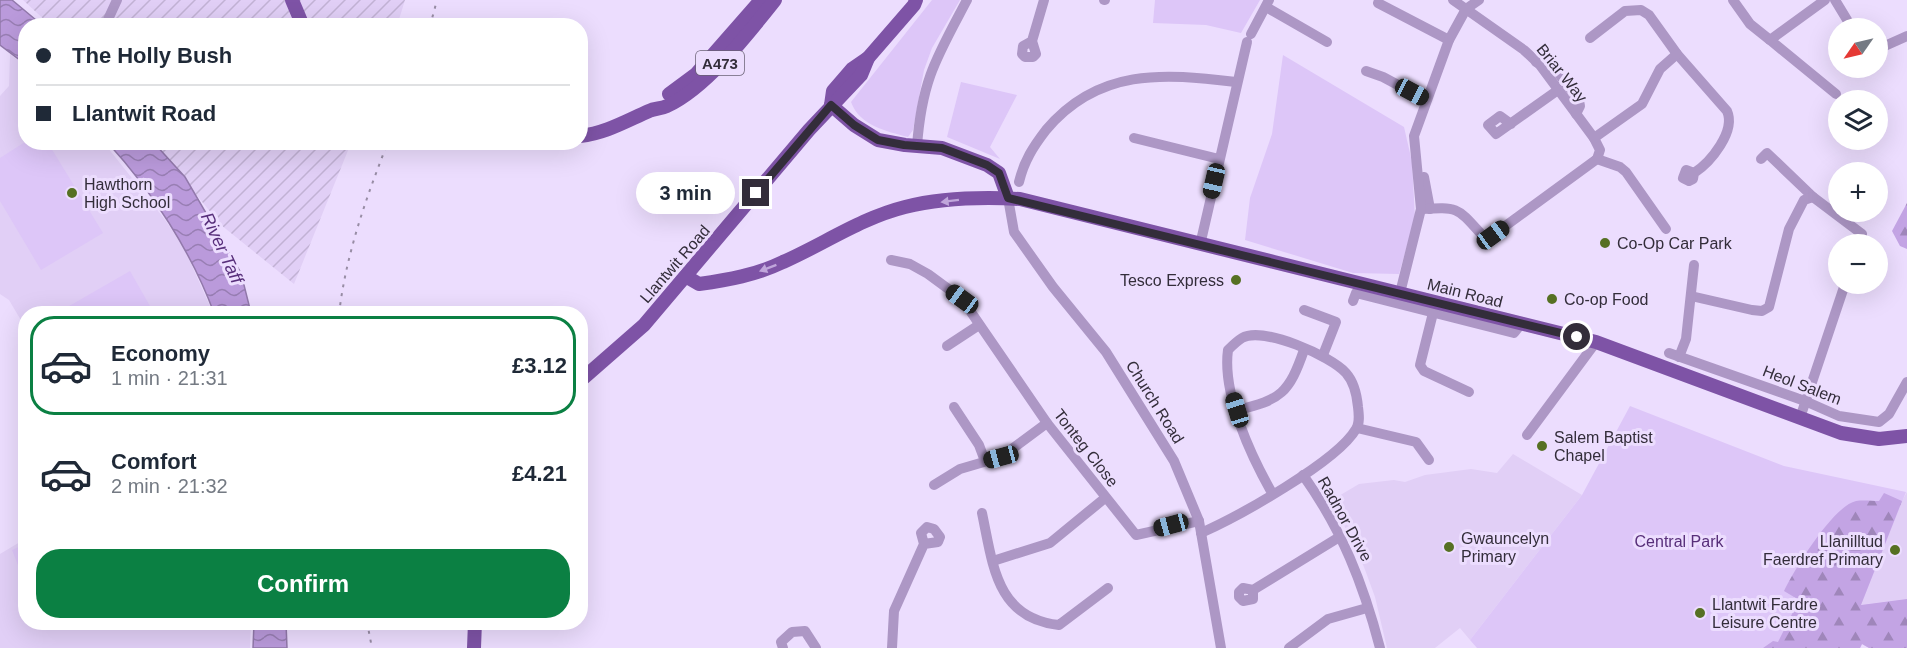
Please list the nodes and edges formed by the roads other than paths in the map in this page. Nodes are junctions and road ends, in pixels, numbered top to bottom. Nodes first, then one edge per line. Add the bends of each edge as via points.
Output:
1 (117, 0) edge
2 (292, 0) edge
3 (761, 0) edge
4 (775, 0) edge
5 (916, 0) edge
6 (967, 0) edge
7 (1044, 0) edge
8 (1453, 0) edge
9 (1479, 0) edge
10 (1733, 0) edge
11 (1825, 0) edge
12 (1835, 0) edge
13 (1268, 3) edge
14 (1378, 3) dead end
15 (1466, 9) junction
16 (109, 18) edge
17 (300, 18) edge
18 (1846, 18) edge
19 (1907, 36) edge
20 (1590, 38) dead end
21 (1449, 40) junction
22 (1770, 40) junction
23 (1032, 41) dead end
24 (1328, 42) dead end
25 (1888, 45) edge
26 (1677, 54) junction
27 (1536, 62) junction
28 (1366, 72) dead end
29 (1236, 82) junction
30 (1558, 90) junction
31 (1831, 90) edge
32 (1426, 100) junction
33 (831, 105) junction
34 (652, 110) junction
35 (1576, 114) junction
36 (1511, 124) dead end
37 (588, 134) edge
38 (1134, 138) dead end
39 (1594, 138) junction
40 (917, 146) junction
41 (1219, 159) junction
42 (1597, 159) junction
43 (1761, 159) dead end
44 (1694, 172) dead end
45 (1019, 182) dead end
46 (1813, 196) junction
47 (1008, 198) junction
48 (1426, 209) junction
49 (1666, 229) dead end
50 (1862, 234) edge
51 (1200, 245) junction
52 (891, 260) dead end
53 (1694, 265) dead end
54 (687, 277) junction
55 (1400, 294) junction
56 (1842, 294) edge
57 (1691, 296) junction
58 (1353, 302) dead end
59 (1304, 310) dead end
60 (1433, 313) junction
61 (1522, 324) junction
62 (979, 325) junction
63 (1596, 342) junction
64 (947, 346) dead end
65 (1304, 350) junction
66 (1323, 355) junction
67 (588, 374) edge
68 (1907, 382) edge
69 (1468, 392) dead end
70 (1805, 401) junction
71 (954, 407) dead end
72 (1237, 410) junction
73 (1800, 418) junction
74 (1047, 423) junction
75 (1357, 428) junction
76 (1527, 435) dead end
77 (1907, 436) edge
78 (1429, 460) dead end
79 (985, 461) junction
80 (1303, 475) junction
81 (934, 485) dead end
82 (1272, 494) junction
83 (1105, 498) junction
84 (982, 513) dead end
85 (1199, 521) junction
86 (1201, 533) junction
87 (1341, 536) junction
88 (924, 544) dead end
89 (993, 561) junction
90 (1108, 588) dead end
91 (1253, 590) dead end
92 (1368, 608) junction
93 (475, 630) edge
94 (474, 648) edge
95 (783, 648) edge
96 (816, 648) edge
97 (892, 648) edge
98 (1221, 648) edge
99 (1289, 648) edge
100 (1380, 648) edge

1 - 16 street
2 - 17 main road
3 - 34 main road, A473 via 696,74
4 - 34 main road, A473 via 697,85 666,106
5 - 33 main road, Llantwit Road via 868,58 833,91
6 - 40 street via 931,67 922,98
7 - 23 street
8 - 15 street, Briar Way
9 - 15 street
10 - 22 street via 1750,24
11 - 22 street
12 - 18 street
13 - 24 street
13 - 29 street via 1249,38
14 - 21 street
15 - 21 street
15 - 27 street, Briar Way
19 - 25 street
20 - 26 street via 1625,11 1641,10 1649,15
21 - 32 street
22 - 31 street
26 - 39 street via 1660,69 1642,104
26 - 44 street via 1730,116 1727,134
27 - 30 street, Briar Way
27 - 35 street via 1548,59 1554,65 1579,100
28 - 32 street
29 - 41 street
29 - 45 street via 1156,76 1100,88 1052,123 1026,158
30 - 35 street, Briar Way
30 - 36 street
32 - 48 street via 1414,136
33 - 40 main road via 878,140
33 - 54 main road, Llantwit Road
34 - 37 main road, A473 via 621,125
35 - 39 street, Briar Way
38 - 41 street
39 - 42 street, Briar Way via 1600,150
40 - 47 main road via 942,148 987,165 999,173
41 - 51 street
42 - 48 street via 1493,235 1482,235 1452,207
42 - 49 street via 1626,172
43 - 46 street via 1767,153
46 - 50 street
46 - 57 street via 1804,200 1789,229 1769,307 1752,310
47 - 51 main road, Main Road
47 -> 54 main road, Main Road via 905,207 840,232 746,277 699,284
47 - 85 street, Church Road via 1014,232 1106,352 1158,432
48 - 55 street
51 - 55 main road, Main Road
52 - 62 street, Tonteg Close via 910,264 962,299
53 - 57 street
54 - 67 main road, Llantwit Road via 644,326
55 - 61 main road, Main Road
56 - 70 street
57 - 70 street, Heol Salem via 1686,339 1674,355
58 - 60 street via 1356,293
59 - 66 street via 1336,322
60 - 61 street via 1514,333
60 - 69 street via 1420,365 1424,371
61 - 63 main road, Main Road
62 - 64 street
62 - 74 street, Tonteg Close
63 - 73 main road, Main Road
63 - 76 street
65 - 66 street
65 - 72 street via 1284,393 1267,403
65 - 72 street via 1268,337 1242,338 1228,350 1226,366
66 - 75 street via 1348,374 1356,394
68 - 70 street, Heol Salem via 1880,422 1839,416
70 - 73 street
71 - 79 street
72 - 82 street
73 - 77 main road, Main Road via 1860,438
74 - 79 street via 1001,457
74 - 83 street, Tonteg Close
75 - 78 street via 1416,442
75 - 80 street via 1347,441
79 - 81 street via 960,469
80 - 82 street
80 - 87 street, Radnor Drive
82 - 86 street
83 - 85 street, Tonteg Close via 1136,535
83 - 89 street via 1050,543
84 - 89 street
85 - 86 street, Church Road
86 - 98 street, Church Road
87 - 91 street
87 - 92 street, Radnor Drive via 1360,577
88 - 97 street via 894,611
89 - 90 street via 1008,599 1029,618 1041,623 1059,625
92 - 99 street via 1328,619
92 - 100 street, Radnor Drive
93 - 94 main road
95 - 96 street via 781,642 792,632 805,631

